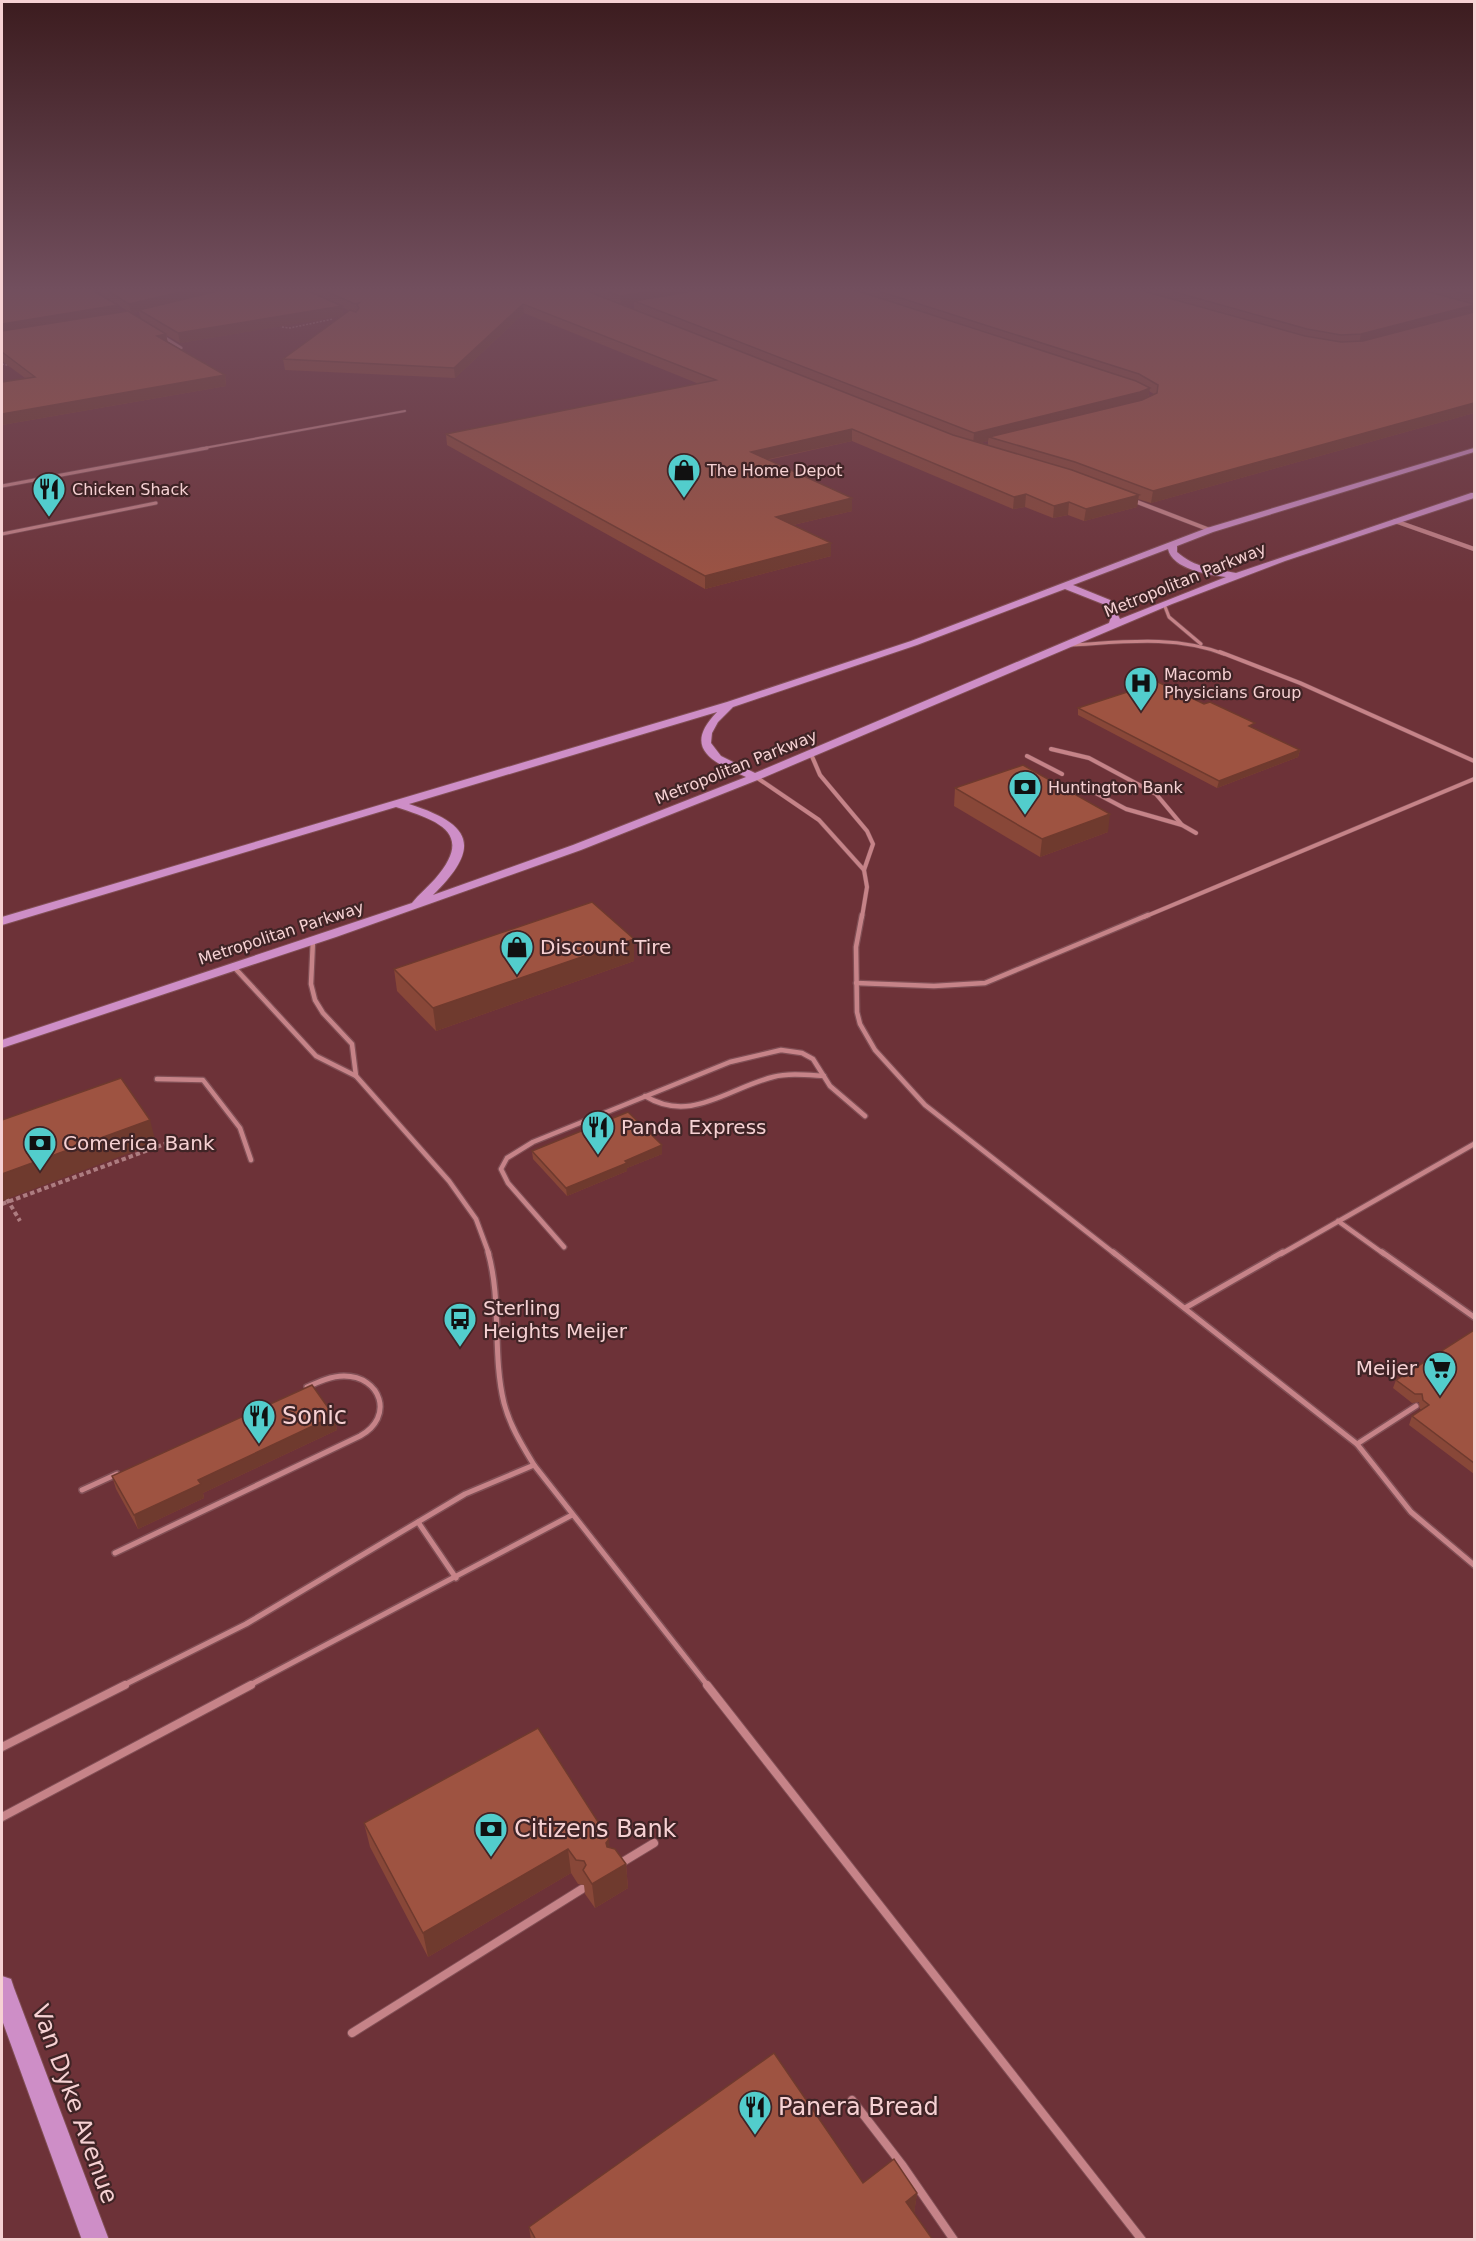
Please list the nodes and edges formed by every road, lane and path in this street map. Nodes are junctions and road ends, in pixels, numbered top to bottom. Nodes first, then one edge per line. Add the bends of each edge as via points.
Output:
1 (405, 411) dead end
2 (1474, 450) edge
3 (2, 486) edge
4 (1474, 495) edge
5 (1125, 497) edge
6 (156, 502) dead end
7 (1395, 521) junction
8 (1210, 530) junction
9 (2, 534) edge
10 (1172, 544) junction
11 (1474, 549) edge
12 (1237, 576) junction
13 (1064, 585) junction
14 (1164, 604) junction
15 (1112, 627) junction
16 (1067, 646) junction
17 (1203, 646) junction
18 (731, 704) junction
19 (1051, 749) dead end
20 (810, 754) junction
21 (1027, 756) dead end
22 (1474, 761) edge
23 (1062, 774) dead end
24 (756, 777) junction
25 (1474, 779) edge
26 (1090, 790) dead end
27 (394, 803) junction
28 (1182, 825) junction
29 (1196, 833) dead end
30 (864, 870) junction
31 (413, 907) junction
32 (2, 921) edge
33 (313, 940) junction
34 (233, 966) junction
35 (856, 983) junction
36 (2, 1044) edge
37 (356, 1076) junction
38 (824, 1076) junction
39 (157, 1079) dead end
40 (645, 1096) junction
41 (865, 1116) dead end
42 (170, 1142) dead end
43 (1474, 1144) edge
44 (251, 1160) dead end
45 (8, 1200) junction
46 (2, 1204) edge
47 (20, 1221) dead end
48 (1338, 1221) junction
49 (564, 1247) dead end
50 (1185, 1308) junction
51 (1474, 1317) edge
52 (297, 1392) edge
53 (1416, 1406) dead end
54 (1357, 1444) junction
55 (534, 1465) junction
56 (125, 1470) edge
57 (82, 1490) dead end
58 (572, 1515) junction
59 (418, 1522) junction
60 (115, 1553) dead end
61 (1474, 1565) edge
62 (456, 1578) junction
63 (2, 1747) edge
64 (2, 1817) edge
65 (654, 1843) dead end
66 (614, 1868) edge
67 (582, 1889) edge
68 (2, 1988) edge
69 (352, 2033) dead end
70 (852, 2100) dead end
71 (96, 2240) edge
72 (954, 2240) edge
73 (1142, 2240) edge

1 - 3 lane
2 - 8 main road, Metropolitan Parkway
4 - 7 main road, Metropolitan Parkway
5 - 8 street
6 - 9 lane
7 - 11 street
7 - 12 main road, Metropolitan Parkway
8 - 10 main road, Metropolitan Parkway
10 - 12 main road via 1173,553 1190,566
10 - 13 main road, Metropolitan Parkway
12 - 14 main road, Metropolitan Parkway
13 - 15 main road via 1107,602 1116,617
13 - 18 main road, Metropolitan Parkway via 914,643
14 - 15 main road, Metropolitan Parkway
14 - 17 lane via 1169,617
15 - 16 main road, Metropolitan Parkway
16 - 17 lane via 1142,640
16 - 20 main road, Metropolitan Parkway
17 - 22 lane via 1300,683
18 - 24 main road via 708,729 708,752
18 - 27 main road, Metropolitan Parkway
19 - 28 lane via 1089,758 1156,794
20 - 24 main road, Metropolitan Parkway
20 - 30 lane via 820,775 873,844
21 - 23 lane
24 - 30 lane via 814,816
24 - 31 main road, Metropolitan Parkway
25 - 35 lane via 985,983
26 - 28 lane via 1126,809
27 - 31 main road via 442,819 455,829 460,842 456,859 443,879
27 - 32 main road, Metropolitan Parkway
28 - 29 lane
30 - 35 lane via 867,886 856,947
31 - 33 main road, Metropolitan Parkway
33 - 34 main road, Metropolitan Parkway
33 - 37 lane via 315,1000 352,1044
34 - 36 main road, Metropolitan Parkway
34 - 37 lane via 316,1056
35 - 50 lane via 857,1012 867,1038 914,1094
37 - 55 lane via 449,1180 476,1219 495,1277 504,1402 511,1425
38 - 40 lane via 774,1076 688,1107 663,1105
38 - 40 lane via 813,1059 781,1050 730,1062
38 - 41 lane via 838,1094
39 - 44 lane via 203,1080 240,1128
40 - 49 lane via 523,1146 503,1164 501,1169 508,1183
42 - 45 path
43 - 48 lane
45 - 46 path
45 - 47 path
48 - 50 lane
48 - 51 lane
50 - 54 lane
52 - 60 lane via 326,1379 362,1379 374,1389 382,1405 379,1421 366,1433
53 - 54 lane
54 - 61 lane via 1422,1523
55 - 58 lane
55 - 59 lane via 465,1494
56 - 57 lane
58 - 62 lane
58 - 73 lane
59 - 62 lane
59 - 63 lane via 246,1624
62 - 64 lane
65 - 66 lane
67 - 69 lane
68 - 71 main road, Van Dyke Avenue
70 - 72 lane

